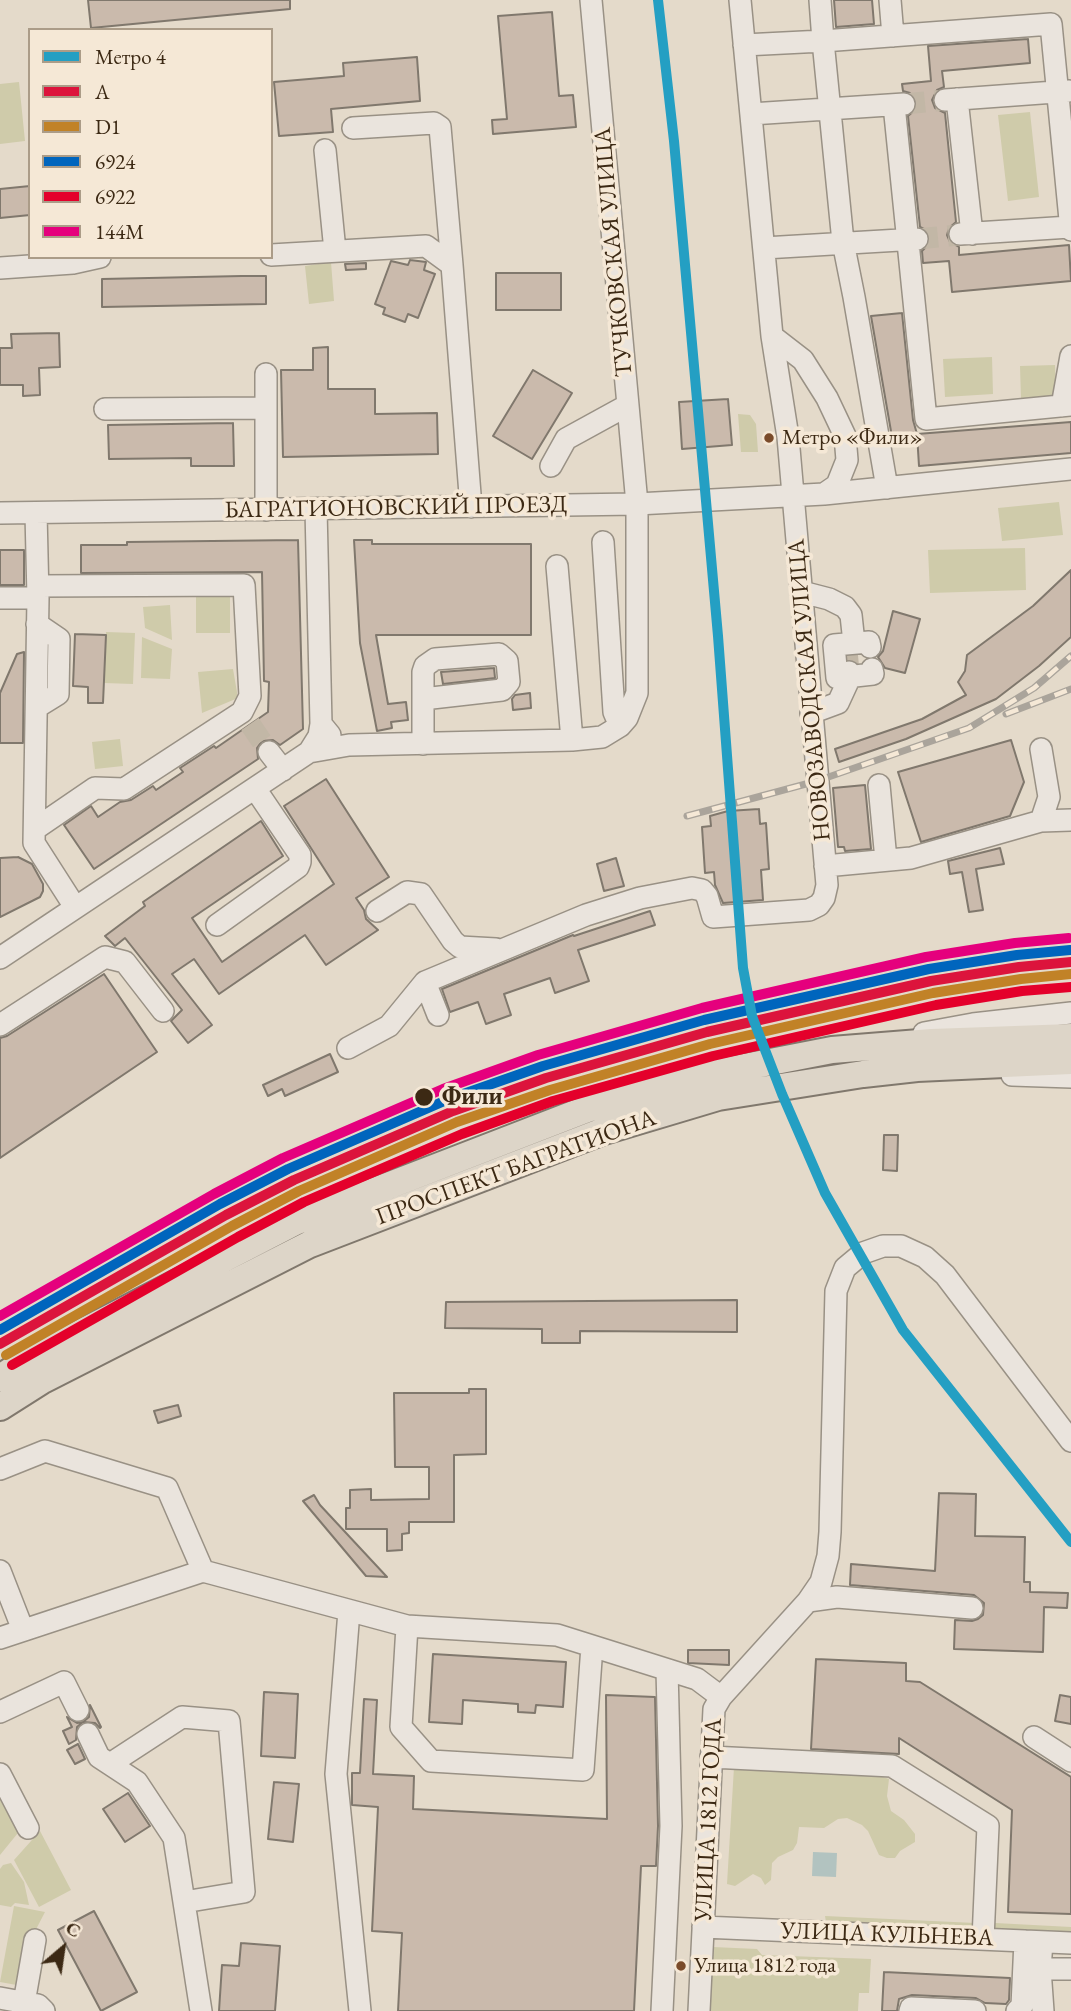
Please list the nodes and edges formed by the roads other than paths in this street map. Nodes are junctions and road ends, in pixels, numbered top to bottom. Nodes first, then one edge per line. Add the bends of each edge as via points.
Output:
1 (591, 0) edge
2 (740, 0) edge
3 (820, 0) edge
4 (890, 0) edge
5 (893, 36) junction
6 (823, 41) junction
7 (744, 45) junction
8 (1064, 91) edge
9 (830, 109) junction
10 (751, 114) junction
11 (353, 128) dead end
12 (325, 150) dead end
13 (1070, 229) edge
14 (911, 239) junction
15 (843, 242) junction
16 (764, 248) junction
17 (335, 251) junction
18 (273, 255) edge
19 (85, 259) edge
20 (452, 265) junction
21 (0, 268) edge
22 (772, 336) junction
23 (1071, 356) edge
24 (266, 374) dead end
25 (628, 405) junction
26 (1067, 405) edge
27 (264, 408) junction
28 (105, 409) dead end
29 (551, 466) dead end
30 (1071, 469) edge
31 (887, 488) junction
32 (824, 494) junction
33 (793, 496) junction
34 (637, 505) junction
35 (471, 507) junction
36 (316, 509) junction
37 (266, 510) junction
38 (0, 513) edge
39 (36, 513) junction
40 (603, 542) dead end
41 (557, 566) dead end
42 (38, 592) junction
43 (802, 592) junction
44 (0, 598) edge
45 (423, 699) dead end
46 (811, 713) junction
47 (321, 724) junction
48 (620, 726) junction
49 (572, 740) junction
50 (424, 744) junction
51 (349, 745) junction
52 (1041, 749) dead end
53 (270, 752) tunnel mouth
54 (309, 752) junction
55 (283, 770) junction
56 (879, 785) dead end
57 (256, 790) junction
58 (1071, 820) edge
59 (1041, 821) junction
60 (35, 829) junction
61 (886, 860) junction
62 (826, 875) junction
63 (75, 907) junction
64 (377, 911) dead end
65 (217, 925) dead end
66 (503, 950) junction
67 (0, 958) edge
68 (425, 982) junction
69 (163, 1011) dead end
70 (1071, 1013) edge
71 (438, 1016) dead end
72 (0, 1026) edge
73 (1071, 1037) edge
74 (348, 1048) dead end
75 (832, 1050) junction
76 (1071, 1061) edge
77 (863, 1074) junction
78 (1071, 1077) edge
79 (0, 1378) edge
80 (0, 1408) edge
81 (1071, 1440) edge
82 (0, 1469) edge
83 (203, 1571) junction
84 (0, 1572) edge
85 (808, 1601) junction
86 (972, 1608) dead end
87 (349, 1611) junction
88 (407, 1626) junction
89 (23, 1630) junction
90 (0, 1638) edge
91 (592, 1646) junction
92 (667, 1670) junction
93 (721, 1697) junction
94 (78, 1710) dead end
95 (0, 1712) edge
96 (88, 1734) dead end
97 (1034, 1737) dead end
98 (711, 1757) junction
99 (1071, 1761) edge
100 (110, 1764) junction
101 (0, 1774) edge
102 (28, 1828) dead end
103 (184, 1902) junction
104 (703, 1927) junction
105 (983, 1939) junction
106 (36, 1940) dead end
107 (1033, 1941) junction
108 (1071, 1943) edge
109 (1040, 1969) junction
110 (1071, 1969) edge
111 (0, 1998) edge
112 (24, 2003) junction
113 (44, 2011) edge
114 (201, 2011) edge
115 (360, 2011) edge
116 (662, 2011) edge
117 (699, 2011) edge
118 (911, 2011) edge
119 (975, 2011) edge
120 (1017, 2011) edge
121 (1043, 2011) edge

1 - 25 street, ТУЧКОВСКАЯ УЛИЦА
2 - 7 street, НОВОЗАВОДСКАЯ УЛИЦА
3 - 6 street
4 - 5 street
5 - 6 street
5 - 8 street via 1051,24
6 - 7 street
6 - 9 street
7 - 10 street, НОВОЗАВОДСКАЯ УЛИЦА
8 - 13 street
8 - 13 street via 951,99 965,234
9 - 10 street
9 - 14 street via 899,105
9 - 15 street
10 - 16 street, НОВОЗАВОДСКАЯ УЛИЦА
11 - 20 street via 434,122 440,128
12 - 17 street
14 - 15 street
14 - 26 street via 926,419
15 - 16 street
15 - 31 street
16 - 22 street, НОВОЗАВОДСКАЯ УЛИЦА
17 - 18 street
17 - 20 street via 426,246
19 - 21 street
20 - 35 street
22 - 32 street via 803,360 845,436 847,460 837,485
22 - 33 street, НОВОЗАВОДСКАЯ УЛИЦА
23 - 26 street
24 - 27 street
25 - 29 street via 566,439
25 - 34 street, ТУЧКОВСКАЯ УЛИЦА
27 - 28 street
27 - 37 street
30 - 31 street
31 - 32 street
32 - 33 street
33 - 34 street, БАГРАТИОНОВСКИЙ ПРОЕЗД
33 - 43 street, НОВОЗАВОДСКАЯ УЛИЦА
34 - 35 street, БАГРАТИОНОВСКИЙ ПРОЕЗД
34 - 48 street, ТУЧКОВСКАЯ УЛИЦА via 637,693
35 - 36 street, БАГРАТИОНОВСКИЙ ПРОЕЗД
36 - 37 street, БАГРАТИОНОВСКИЙ ПРОЕЗД
36 - 47 street
37 - 39 street, БАГРАТИОНОВСКИЙ ПРОЕЗД
38 - 39 street, БАГРАТИОНОВСКИЙ ПРОЕЗД
39 - 42 street
40 - 48 street via 614,712
41 - 49 street
42 - 44 street
42 - 60 street
42 - 60 street via 244,585 250,696 246,718 124,789 95,788
43 - 46 street, НОВОЗАВОДСКАЯ УЛИЦА
43 - 46 street via 829,598 851,615 856,646 834,645 837,678 859,673 838,703
45 - 50 street
46 - 62 street, НОВОЗАВОДСКАЯ УЛИЦА
47 - 51 street via 335,740
47 - 54 street
48 - 49 street via 601,737
49 - 50 street
50 - 51 street
51 - 54 street
52 - 59 street via 1049,797
53 - 55 street
54 - 55 street
55 - 57 street
56 - 61 street
57 - 63 street
57 - 65 street via 300,855 300,862
58 - 59 street
59 - 61 street via 911,858
60 - 63 street via 34,844
61 - 62 street
62 - 66 street via 824,898 809,910 713,917 707,896 692,888 586,915
63 - 67 street
64 - 66 street via 407,892 421,894 460,947
66 - 68 street
68 - 71 street
68 - 74 street via 389,1026
69 - 72 street via 125,962 104,957
70 - 75 street via 973,1024
73 - 75 main road, ПРОСПЕКТ БАГРАТИОНА
75 - 79 main road, ПРОСПЕКТ БАГРАТИОНА via 714,1073 587,1109 297,1220
76 - 77 main road, ПРОСПЕКТ БАГРАТИОНА
77 - 78 street
77 - 80 main road, ПРОСПЕКТ БАГРАТИОНА via 718,1097 601,1132 310,1244 41,1381
81 - 85 street, УЛИЦА 1812 ГОДА via 945,1275 925,1257 901,1246 883,1245 863,1253 845,1268 836,1291 828,1556 821,1582
82 - 83 street via 44,1451 167,1488
83 - 87 street
83 - 89 street
84 - 89 street
85 - 86 street via 837,1597
85 - 93 street, УЛИЦА 1812 ГОДА
87 - 88 street
87 - 115 street via 336,1774
88 - 91 street via 557,1635
88 - 91 street via 401,1727 431,1761 583,1770
89 - 90 street
91 - 92 street
92 - 93 street via 697,1679
92 - 116 street via 671,1826
93 - 98 street, УЛИЦА 1812 ГОДА via 713,1718
94 - 95 street via 64,1682
96 - 100 street via 99,1756
97 - 99 street
98 - 104 street, УЛИЦА 1812 ГОДА
98 - 105 street via 892,1766 988,1826
100 - 103 street via 137,1782 174,1839
100 - 103 street via 182,1717 229,1721 244,1892
101 - 102 street
103 - 114 street
104 - 105 street, УЛИЦА КУЛЬНЕВА
104 - 117 street, УЛИЦА 1812 ГОДА
105 - 107 street, УЛИЦА КУЛЬНЕВА
106 - 112 street
107 - 108 street, УЛИЦА КУЛЬНЕВА
107 - 109 street
107 - 120 street via 1022,2006
109 - 110 street
109 - 121 street
111 - 112 street
112 - 113 street
118 - 119 street

